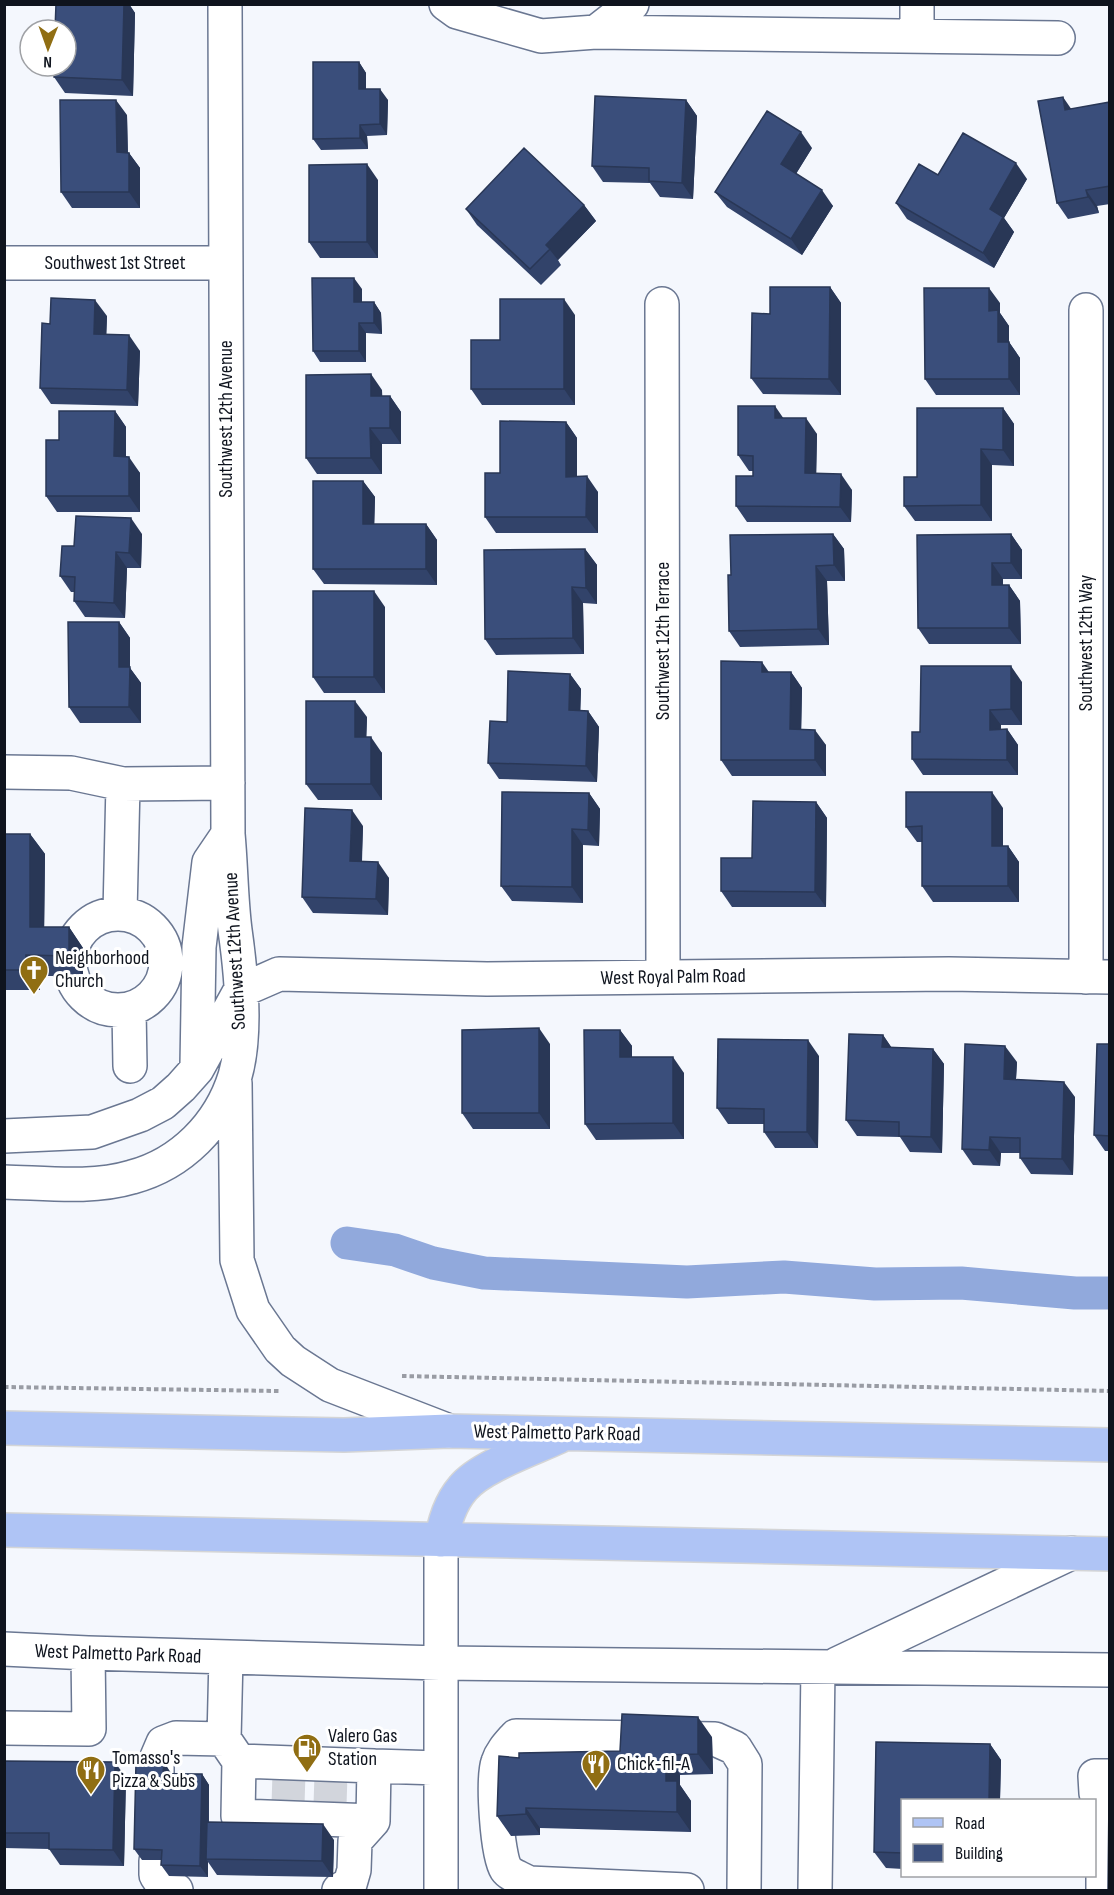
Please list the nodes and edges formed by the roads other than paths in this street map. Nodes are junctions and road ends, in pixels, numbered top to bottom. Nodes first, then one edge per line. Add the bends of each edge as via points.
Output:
1 (225, 4) edge
2 (446, 4) edge
3 (632, 4) edge
4 (918, 4) edge
5 (596, 32) junction
6 (917, 36) junction
7 (1058, 38) dead end
8 (4, 263) edge
9 (225, 263) junction
10 (663, 304) dead end
11 (1086, 310) dead end
12 (4, 772) edge
13 (228, 783) junction
14 (123, 784) junction
15 (228, 834) junction
16 (120, 913) junction
17 (199, 947) junction
18 (239, 949) junction
19 (166, 955) junction
20 (279, 974) junction
21 (663, 977) junction
22 (1098, 977) edge
23 (240, 991) junction
24 (129, 1009) junction
25 (130, 1066) dead end
26 (197, 1069) junction
27 (235, 1076) junction
28 (4, 1136) edge
29 (4, 1182) edge
30 (4, 1428) edge
31 (449, 1431) junction
32 (565, 1434) junction
33 (1110, 1445) edge
34 (4, 1530) edge
35 (441, 1540) junction
36 (1071, 1553) junction
37 (1110, 1554) edge
38 (4, 1649) edge
39 (88, 1653) junction
40 (226, 1657) junction
41 (440, 1663) junction
42 (824, 1667) junction
43 (1110, 1670) edge
44 (4, 1728) edge
45 (232, 1750) junction
46 (374, 1766) junction
47 (440, 1768) junction
48 (157, 1773) edge
49 (1098, 1786) edge
50 (288, 1790) junction
51 (330, 1791) junction
52 (373, 1821) junction
53 (156, 1861) edge
54 (529, 1887) edge
55 (176, 1890) edge
56 (339, 1890) edge
57 (441, 1890) edge
58 (687, 1890) edge
59 (725, 1890) edge
60 (744, 1890) edge
61 (815, 1890) edge
62 (1103, 1890) edge

1 - 9 street, Southwest 12th Avenue
2 - 5 street via 457,12 541,36
3 - 5 street
4 - 6 street
5 - 6 street
6 - 7 street
8 - 9 street, Southwest 1st Street
9 - 13 street, Southwest 12th Avenue
10 - 21 street, Southwest 12th Terrace
11 - 22 street, Southwest 12th Way
12 - 14 street via 71,773
13 - 14 street
13 - 15 street, Southwest 12th Avenue
14 - 16 street
15 - 17 street, Southwest 12th Avenue via 209,862
15 - 18 street, Southwest 12th Avenue
16 - 19 street via 137,917 150,926 161,939
16 - 24 street via 89,922 77,934 69,966 73,982 83,996 112,1010
17 - 18 street via 213,940
17 - 19 street
17 - 26 street, Southwest 12th Avenue
18 - 20 street
18 - 23 street, Southwest 12th Avenue
19 - 24 street via 166,969 158,989
20 - 21 street, West Royal Palm Road via 487,980
20 - 23 street, West Royal Palm Road
21 - 22 street, West Royal Palm Road
23 - 26 street
23 - 27 street, Southwest 12th Avenue
24 - 25 street
26 - 28 street via 163,1102 119,1123 92,1132
27 - 29 street, Southwest 12th Avenue via 217,1113 191,1147 154,1170 131,1178 81,1184
27 - 31 street via 237,1260 253,1310 280,1349 330,1385
30 - 31 main road, West Palmetto Park Road via 344,1435
31 - 32 main road, West Palmetto Park Road
32 - 33 main road, West Palmetto Park Road
32 - 35 main road via 498,1465 464,1487 452,1504
34 - 35 main road, West Palmetto Park Road
35 - 36 main road, West Palmetto Park Road
35 - 41 street
36 - 37 main road, West Palmetto Park Road
36 - 42 street, West Palmetto Park Road
38 - 39 street, West Palmetto Park Road
39 - 40 street, West Palmetto Park Road
39 - 44 street via 89,1729
40 - 41 street, West Palmetto Park Road
40 - 45 street
41 - 42 street, West Palmetto Park Road
41 - 47 street
42 - 43 street
42 - 61 street
45 - 48 street via 176,1738 163,1743 157,1757
45 - 50 street
45 - 50 street via 238,1816
46 - 47 street
46 - 51 street
46 - 52 street
47 - 57 street
49 - 62 street via 1103,1817
50 - 51 street
50 - 51 street
51 - 52 street
52 - 56 street via 355,1841 350,1884
53 - 55 street via 156,1875 164,1887
54 - 58 street
54 - 59 street via 528,1867 519,1854 516,1779 525,1757 682,1756 706,1758 717,1763 725,1774
54 - 60 street via 507,1871 501,1856 497,1764 516,1736 715,1739 735,1748 745,1764

